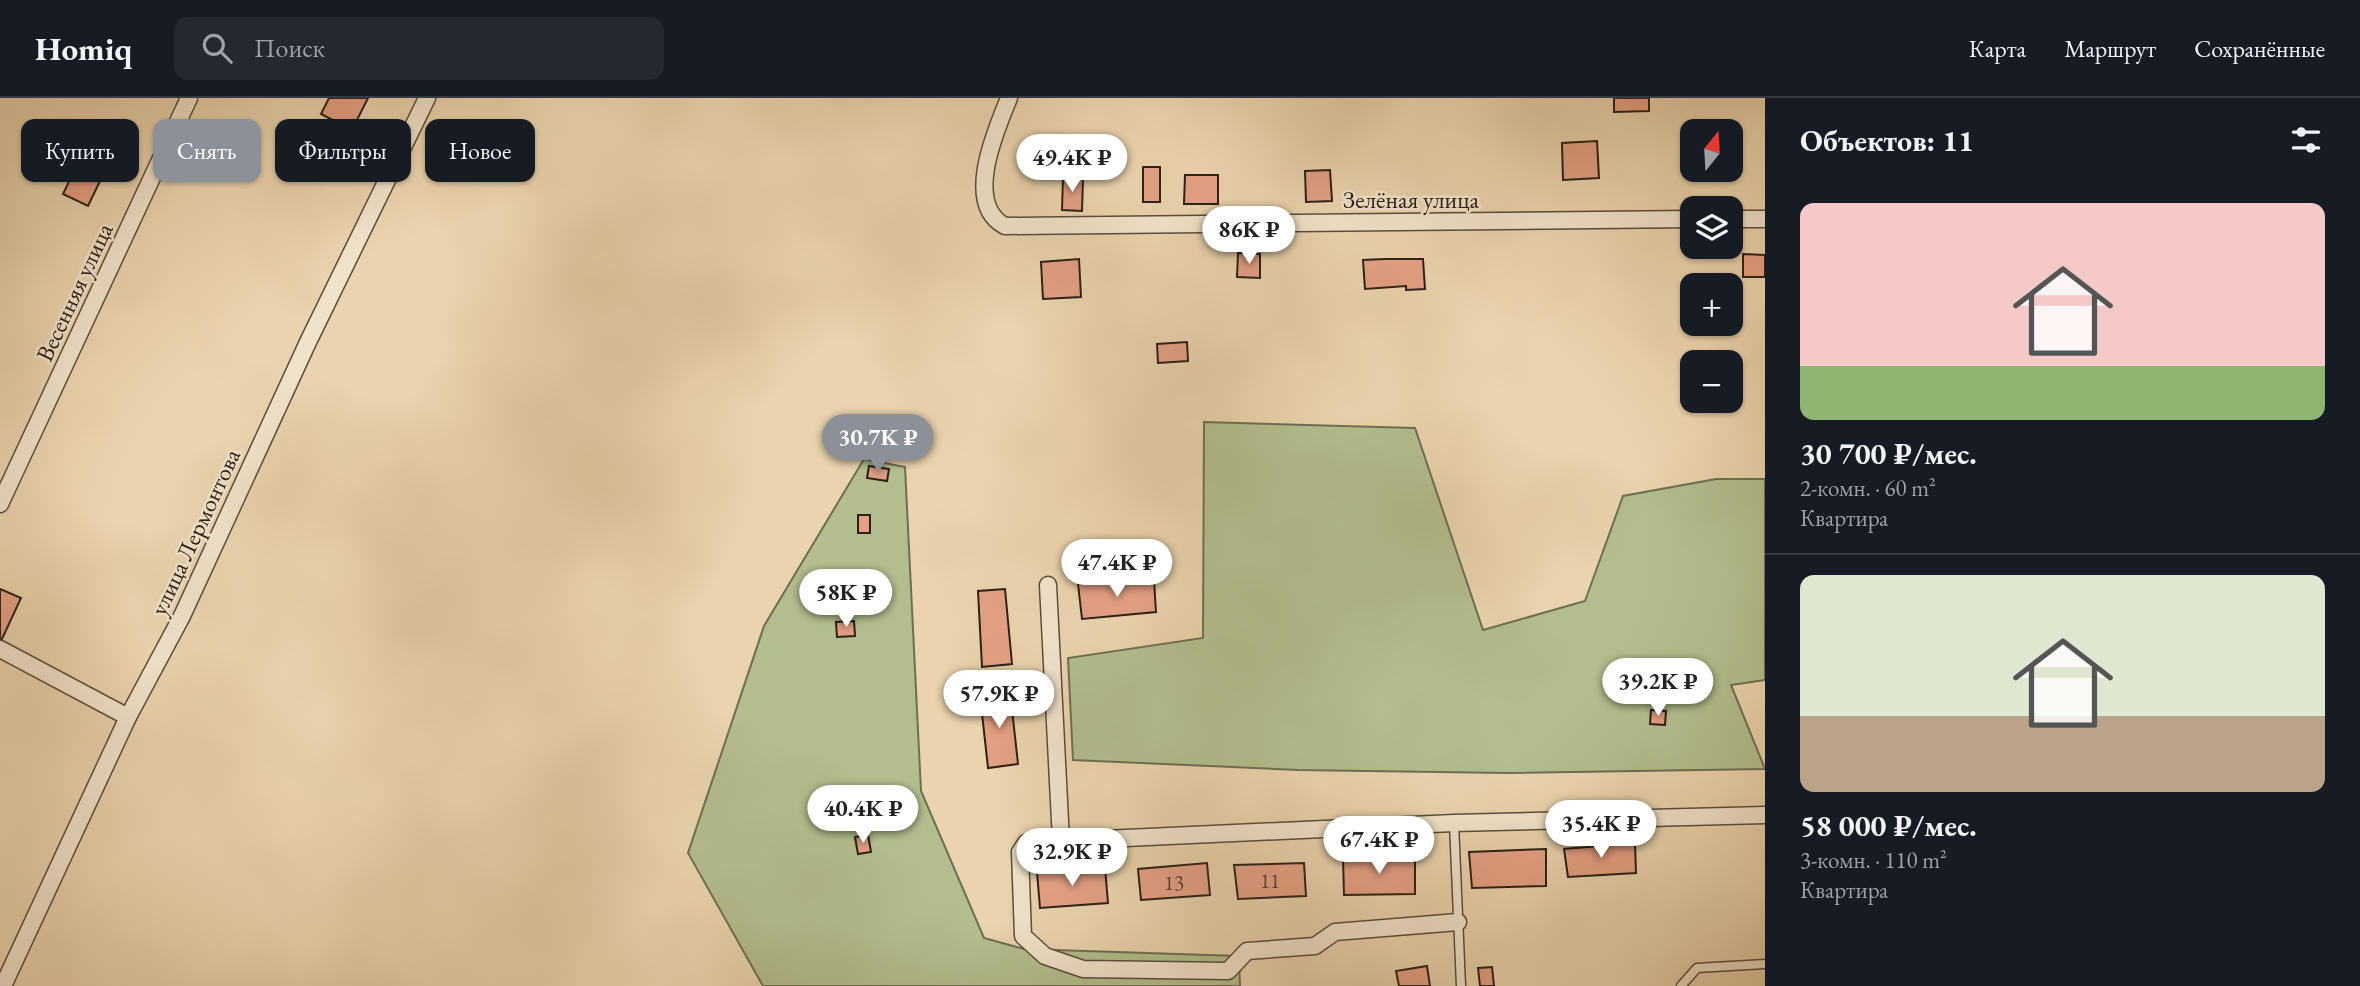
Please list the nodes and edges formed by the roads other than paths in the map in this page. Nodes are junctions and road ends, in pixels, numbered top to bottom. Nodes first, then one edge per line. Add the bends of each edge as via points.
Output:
1 (189, 98) edge
2 (427, 98) edge
3 (1009, 98) edge
4 (1680, 219) edge
5 (1743, 219) edge
6 (1765, 219) edge
7 (0, 504) edge
8 (1048, 586) dead end
9 (0, 649) edge
10 (128, 717) junction
11 (1765, 815) edge
12 (1454, 823) junction
13 (1061, 841) junction
14 (1458, 922) junction
15 (1765, 964) edge
16 (3, 986) edge
17 (1461, 986) edge
18 (1681, 986) edge

1 - 7 street, Весенняя улица
2 - 10 street, улица Лермонтова via 182,616
3 - 4 street, Зелёная улица via 990,145 984,195 997,222 1005,226
5 - 6 street
8 - 13 street
9 - 10 street
10 - 16 street, улица Лермонтова
11 - 12 street
12 - 13 street
12 - 14 lane
13 - 14 street via 1026,843 1020,852 1023,936 1045,956 1083,969 1228,971 1247,951 1315,946 1335,932
14 - 17 lane
15 - 18 lane via 1698,968

